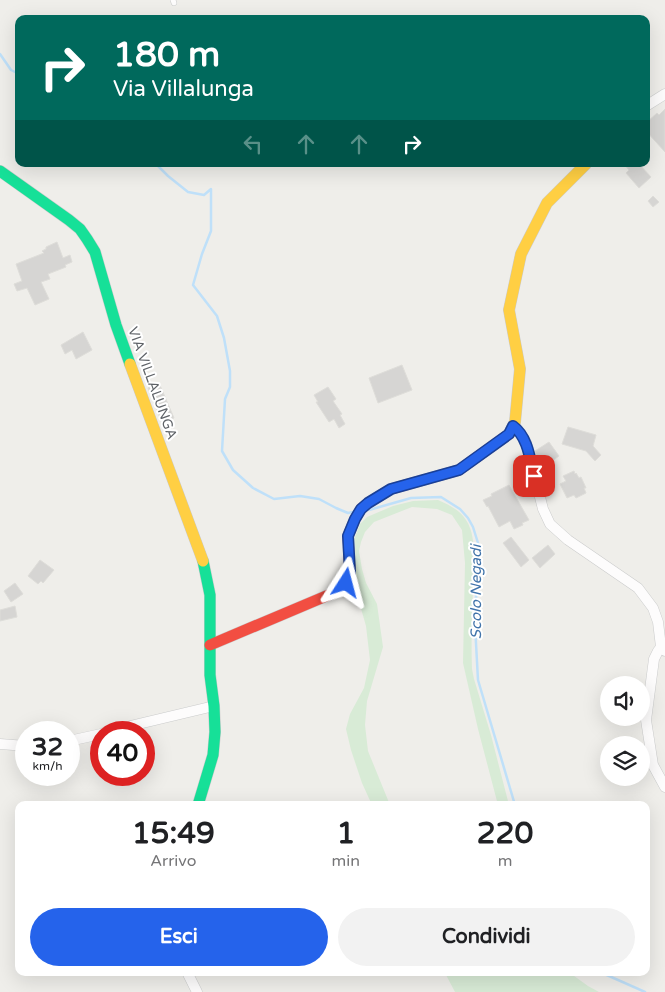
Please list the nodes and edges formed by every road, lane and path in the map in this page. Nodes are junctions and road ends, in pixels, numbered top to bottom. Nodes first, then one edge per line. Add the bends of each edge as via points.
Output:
1 (665, 94) edge
2 (650, 103) edge
3 (583, 167) edge
4 (0, 171) edge
5 (513, 426) junction
6 (210, 646) junction
7 (663, 649) edge
8 (214, 706) junction
9 (151, 721) edge
10 (0, 744) edge
11 (15, 745) edge
12 (665, 787) edge
13 (199, 801) edge
14 (189, 976) edge
15 (197, 992) edge

1 - 2 street
3 - 5 street via 547,203 521,254 509,310 520,369
4 - 6 street, VIA VILLALUNGA via 69,220 95,252 116,325 201,555 210,595
5 - 6 street via 509,434 459,470 391,489 361,509 348,536 350,572 338,591
5 - 7 street via 526,442 543,509 550,524 638,588 653,608
6 - 8 street, VIA VILLALUNGA
7 - 12 street via 654,659 646,720 653,765
8 - 9 street
8 - 13 street, VIA VILLALUNGA via 213,755
10 - 11 street
14 - 15 street

